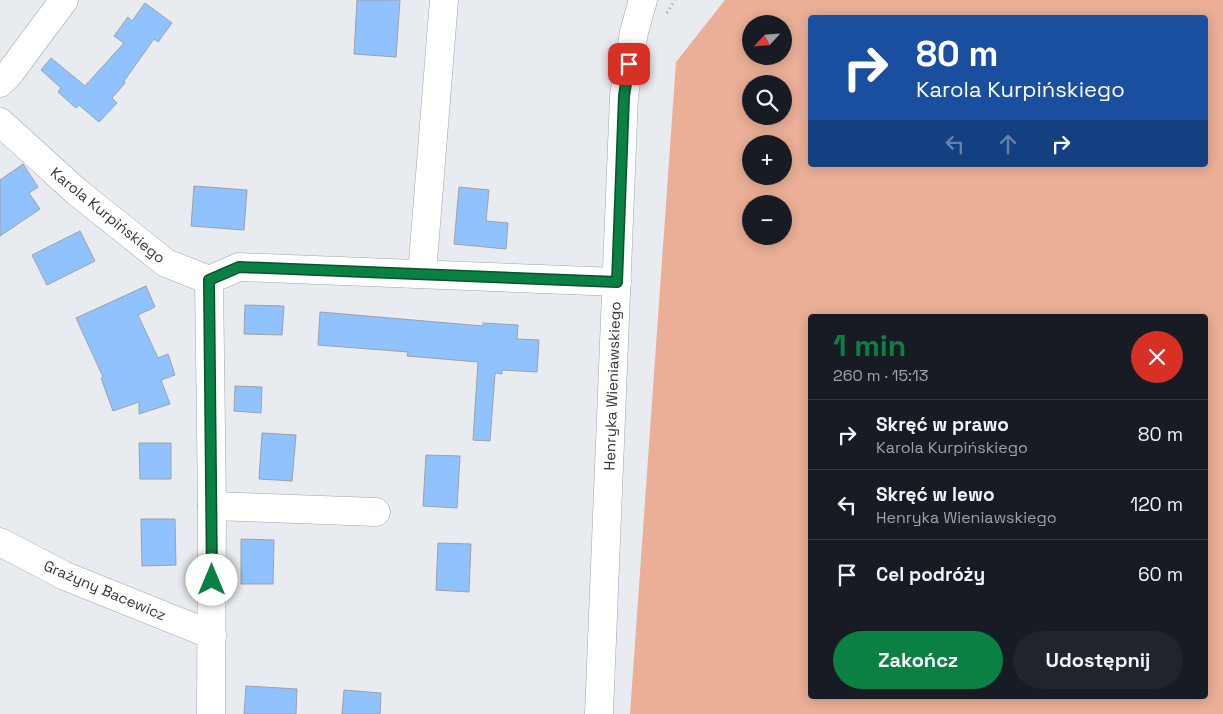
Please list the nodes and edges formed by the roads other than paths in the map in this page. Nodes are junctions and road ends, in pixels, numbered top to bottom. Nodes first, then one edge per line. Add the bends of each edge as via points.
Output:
1 (64, 0) edge
2 (444, 0) edge
3 (643, 0) edge
4 (0, 83) edge
5 (0, 122) edge
6 (422, 274) junction
7 (209, 280) junction
8 (617, 282) junction
9 (212, 506) junction
10 (376, 512) dead end
11 (0, 542) edge
12 (212, 635) junction
13 (211, 714) edge
14 (599, 714) edge

1 - 4 street
2 - 6 street
3 - 8 street, Henryka Wieniawskiego via 634,32 624,96
5 - 7 street, Karola Kurpińskiego via 77,192 166,263
6 - 7 street via 239,267
6 - 8 street
7 - 9 street
8 - 14 street, Henryka Wieniawskiego
9 - 10 street
9 - 12 street
11 - 12 street, Grażyny Bacewicz via 65,576
12 - 13 street

